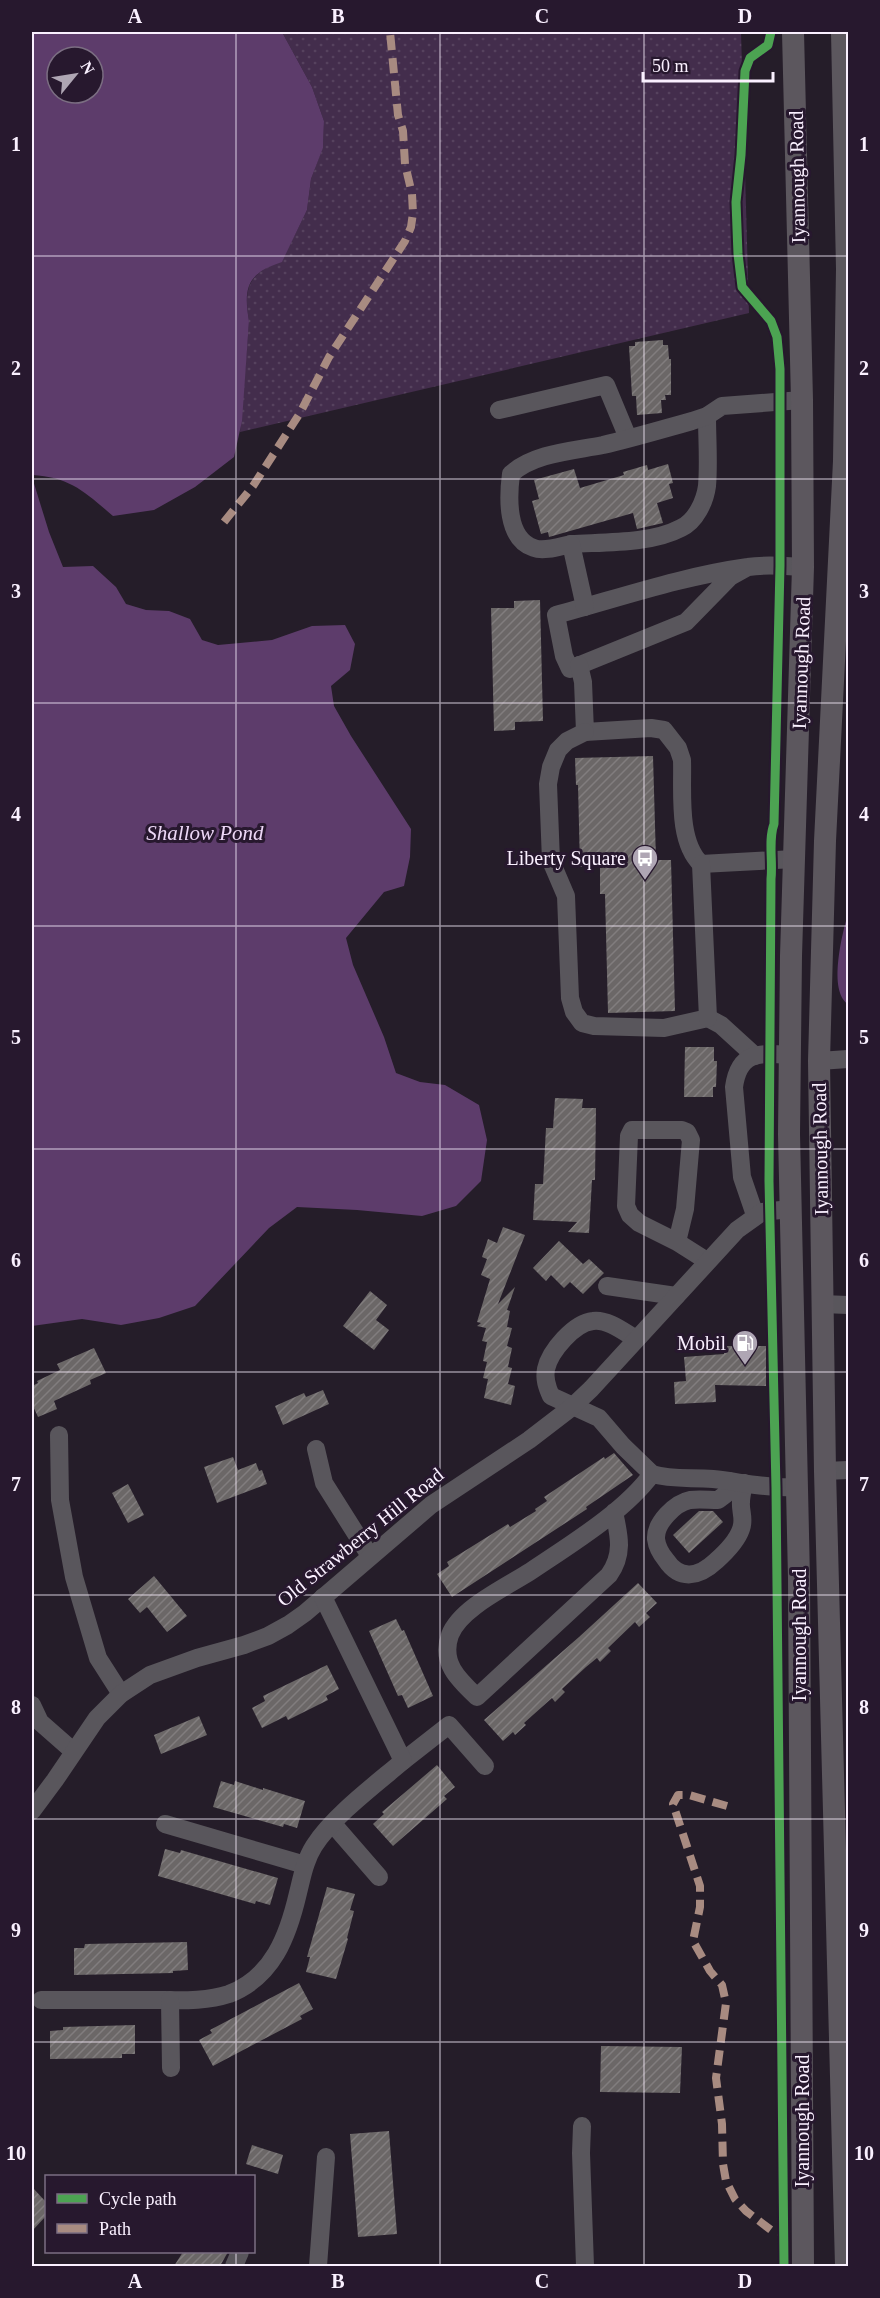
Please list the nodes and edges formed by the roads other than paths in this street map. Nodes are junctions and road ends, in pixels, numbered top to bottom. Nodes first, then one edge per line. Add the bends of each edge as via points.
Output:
1 (793, 32) edge
2 (842, 32) edge
3 (847, 189) edge
4 (802, 400) junction
5 (499, 410) dead end
6 (707, 416) junction
7 (628, 438) junction
8 (571, 544) junction
9 (748, 567) junction
10 (803, 567) junction
11 (845, 568) edge
12 (585, 607) junction
13 (579, 665) junction
14 (585, 732) junction
15 (794, 859) junction
16 (701, 864) junction
17 (708, 1018) junction
18 (790, 1055) junction
19 (754, 1056) junction
20 (849, 1059) edge
21 (819, 1061) junction
22 (790, 1209) junction
23 (755, 1215) junction
24 (677, 1242) junction
25 (707, 1261) junction
26 (606, 1286) dead end
27 (675, 1296) junction
28 (822, 1304) junction
29 (849, 1305) edge
30 (636, 1339) junction
31 (572, 1407) junction
32 (59, 1436) dead end
33 (316, 1449) dead end
34 (849, 1470) edge
35 (825, 1471) junction
36 (652, 1474) junction
37 (736, 1482) junction
38 (796, 1487) junction
39 (615, 1512) junction
40 (370, 1556) junction
41 (323, 1597) junction
42 (121, 1694) junction
43 (32, 1705) edge
44 (73, 1751) junction
45 (403, 1761) junction
46 (485, 1766) dead end
47 (32, 1811) edge
48 (165, 1824) dead end
49 (333, 1824) junction
50 (305, 1865) junction
51 (380, 1876) dead end
52 (41, 2000) dead end
53 (170, 2000) junction
54 (171, 2068) dead end
55 (582, 2126) dead end
56 (326, 2157) dead end
57 (318, 2266) edge
58 (585, 2266) edge
59 (803, 2266) edge
60 (846, 2266) edge

1 - 4 main road, Iyannough Road
2 - 3 main road, Iyannough Road
3 - 11 main road, Iyannough Road
4 - 6 street via 722,406
4 - 10 main road, Iyannough Road
5 - 7 street via 606,385
6 - 7 street
6 - 8 street via 706,487 693,518 682,528 663,534
7 - 8 street via 521,465 511,474 508,497 515,532 523,542 536,549
8 - 12 street
9 - 10 street
9 - 12 street
9 - 13 street via 730,576 686,622
10 - 15 main road, Iyannough Road
11 - 21 main road, Iyannough Road via 825,841
12 - 13 street via 556,615 564,656 570,669
13 - 14 street
14 - 16 street via 651,728 664,730 671,737 682,760 687,841 693,857
14 - 17 street via 558,750 548,784 551,861 566,896 570,998 574,1012 582,1023 610,1028 664,1028
15 - 16 street
15 - 18 main road, Iyannough Road
16 - 17 street
17 - 19 street
18 - 19 street
18 - 22 main road, Iyannough Road
19 - 23 street via 741,1064 734,1087 742,1177
20 - 21 street
21 - 28 main road, Iyannough Road
22 - 23 street, Old Strawberry Hill Road
22 - 38 main road, Iyannough Road
23 - 25 street, Old Strawberry Hill Road
24 - 24 street via 639,1223 626,1206 632,1130 682,1130 691,1140 685,1209
24 - 25 street
25 - 27 street, Old Strawberry Hill Road
26 - 27 street
27 - 30 street, Old Strawberry Hill Road
28 - 29 street
28 - 35 main road, Iyannough Road
30 - 31 street, Old Strawberry Hill Road
30 - 31 street via 592,1321 565,1338 550,1358 545,1377 551,1396
31 - 36 street via 599,1418
31 - 40 street, Old Strawberry Hill Road via 431,1505
32 - 42 street via 60,1500 74,1577 98,1658
33 - 40 street via 324,1483
34 - 35 street
35 - 60 main road, Iyannough Road
36 - 37 street
36 - 39 street
37 - 37 street via 741,1530 724,1554 706,1570 697,1574 674,1570 656,1541 663,1519 683,1502 718,1500
37 - 38 street
38 - 59 main road, Iyannough Road
39 - 39 street via 468,1612 452,1630 447,1646 450,1665 477,1697 609,1575 620,1557
40 - 41 street, Old Strawberry Hill Road
41 - 42 street, Old Strawberry Hill Road via 306,1613 268,1636 171,1667
41 - 45 street
42 - 44 street, Old Strawberry Hill Road
43 - 44 street via 40,1722
44 - 47 street, Old Strawberry Hill Road
45 - 46 street via 449,1725
45 - 49 street
48 - 50 street
49 - 50 street via 315,1844
49 - 51 street
50 - 53 street via 288,1933 260,1975 228,1994 200,2000
52 - 53 street
53 - 54 street
55 - 58 street
56 - 57 street

